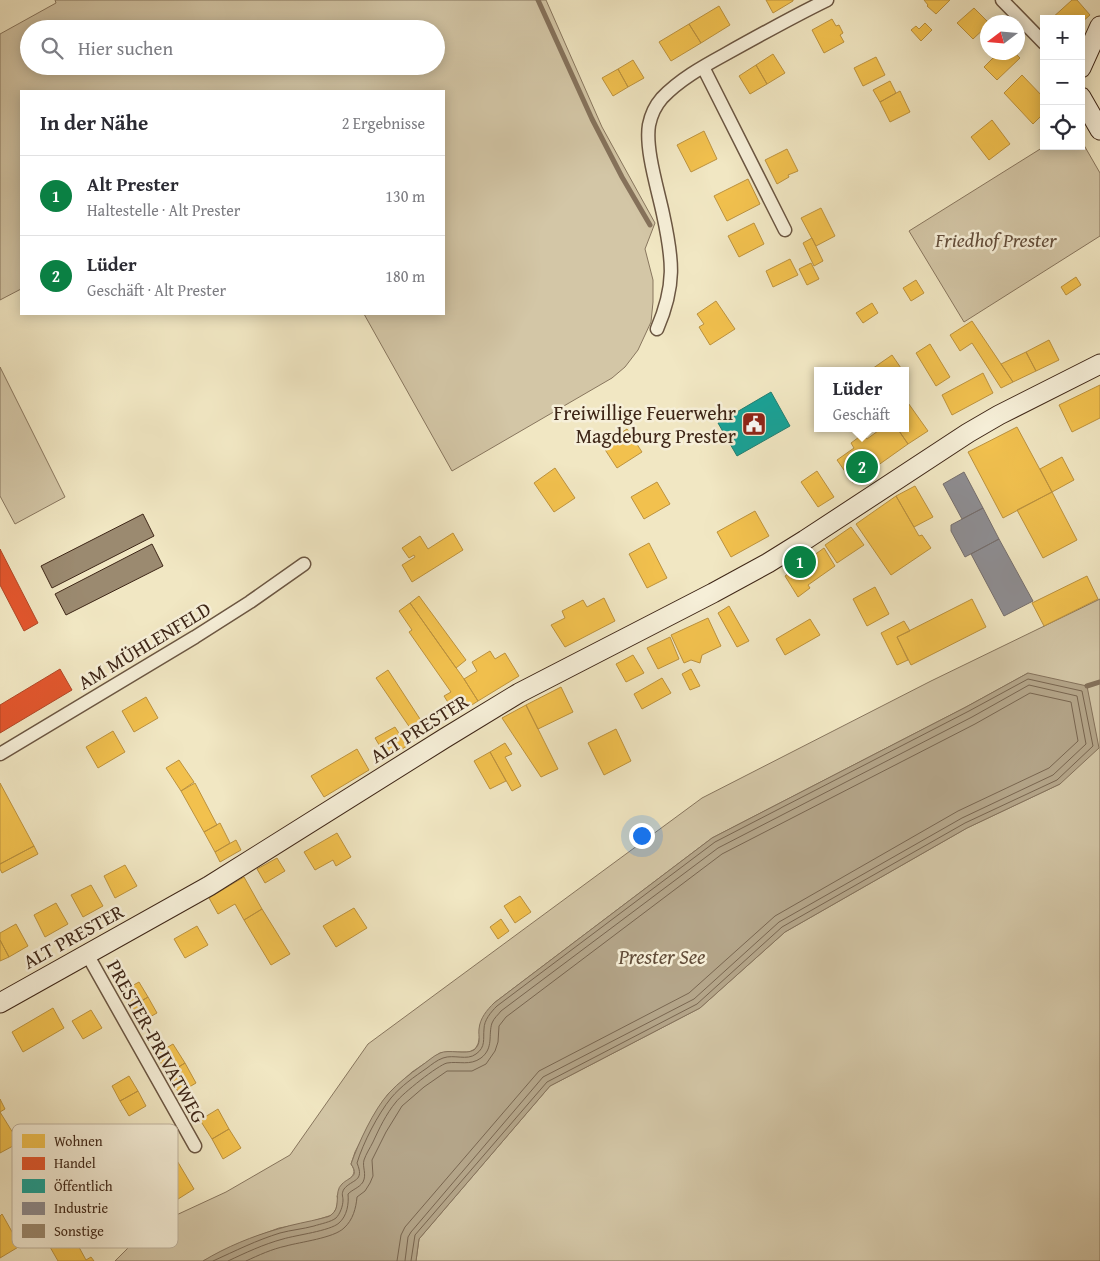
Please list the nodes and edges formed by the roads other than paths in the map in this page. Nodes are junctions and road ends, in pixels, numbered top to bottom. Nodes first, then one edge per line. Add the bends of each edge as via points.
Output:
1 (827, 0) edge
2 (1002, 0) edge
3 (1100, 26) edge
4 (1040, 39) edge
5 (1085, 60) edge
6 (703, 67) junction
7 (1085, 104) edge
8 (1100, 130) edge
9 (786, 230) dead end
10 (657, 329) dead end
11 (1100, 364) edge
12 (304, 564) dead end
13 (0, 754) edge
14 (87, 954) junction
15 (0, 1003) edge
16 (195, 1146) dead end

1 - 6 street
2 - 4 street
3 - 5 main road
6 - 9 street
6 - 10 street via 664,96 649,124 649,148 672,269 666,304
7 - 8 main road
11 - 14 main road, ALT PRESTER via 999,415 768,563 503,702 209,886
12 - 13 street, AM MÜHLENFELD via 250,602
14 - 15 main road, ALT PRESTER
14 - 16 street, PRESTER-PRIVATWEG

